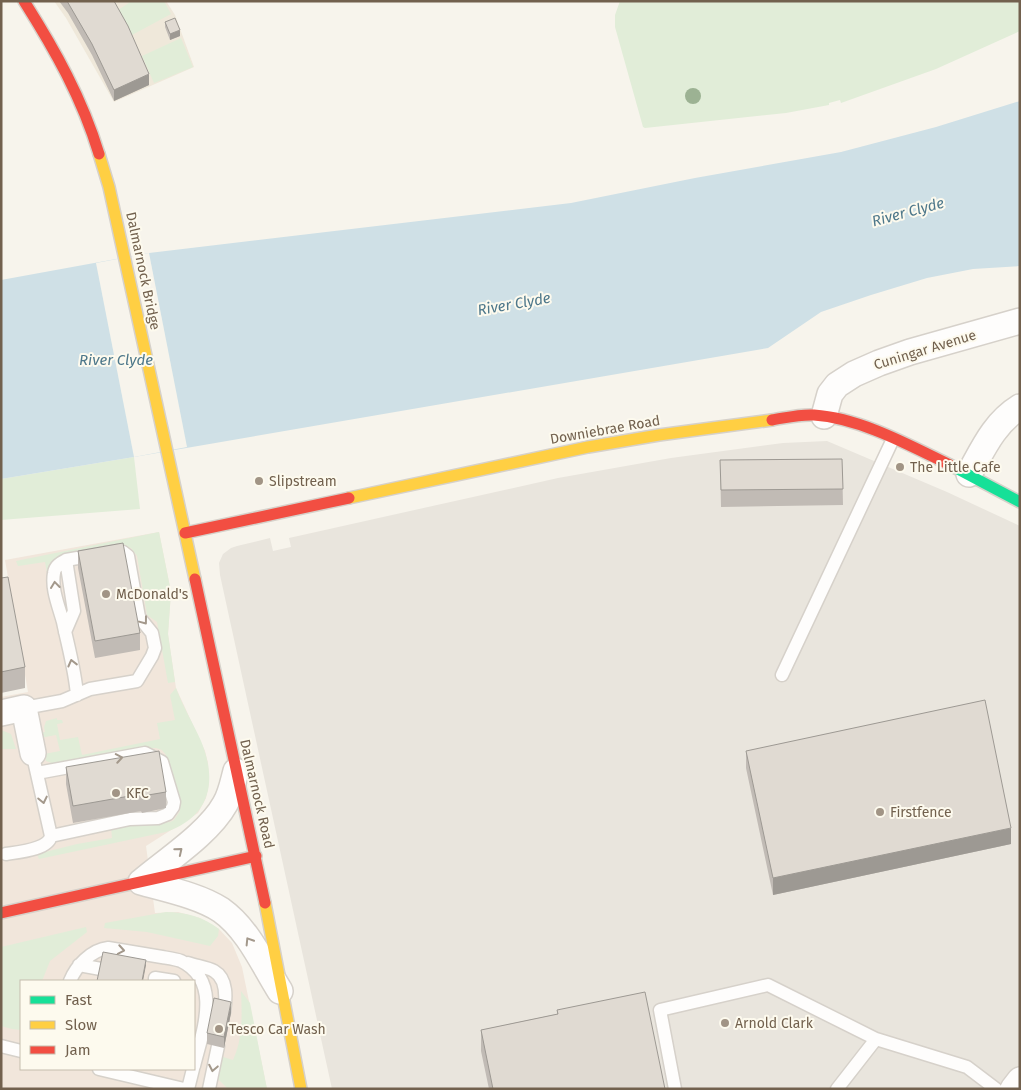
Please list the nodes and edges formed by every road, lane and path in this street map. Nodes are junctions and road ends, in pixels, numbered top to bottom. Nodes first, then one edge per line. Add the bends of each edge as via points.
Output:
1 (24, 1) edge
2 (1020, 321) edge
3 (1020, 407) edge
4 (824, 416) junction
5 (893, 439) junction
6 (969, 474) junction
7 (1020, 502) edge
8 (179, 507) joint
9 (185, 533) junction
10 (782, 675) dead end
11 (77, 694) junction
12 (13, 711) edge
13 (35, 763) junction
14 (236, 771) junction
15 (50, 836) junction
16 (6, 854) dead end
17 (256, 856) junction
18 (142, 882) junction
19 (1, 913) edge
20 (180, 961) junction
21 (79, 965) junction
22 (101, 969) edge
23 (71, 980) edge
24 (199, 985) edge
25 (284, 998) junction
26 (224, 1012) edge
27 (876, 1039) junction
28 (1, 1046) edge
29 (218, 1046) edge
30 (20, 1051) edge
31 (195, 1060) edge
32 (103, 1070) edge
33 (193, 1070) edge
34 (1020, 1080) edge
35 (184, 1089) edge
36 (188, 1089) edge
37 (209, 1089) edge
38 (301, 1089) edge
39 (675, 1089) edge
40 (837, 1089) edge
41 (996, 1089) edge
42 (1013, 1089) edge

1 - 8 main road, Dalmarnock Bridge via 78,97 109,187
2 - 4 street, Cuningar Avenue via 919,350 854,374 830,394
3 - 6 street via 1001,421 991,434
4 - 5 main road, Downiebrae Road via 856,424
4 - 9 main road, Downiebrae Road via 797,416 619,441
5 - 6 main road, Downiebrae Road
5 - 10 lane
6 - 7 main road, Downiebrae Road
8 - 9 main road, Dalmarnock Road
9 - 14 main road, Dalmarnock Road
11 -> 11 lane via 65,632 74,611 66,560 123,552 128,556 140,617 152,633 155,648 137,681
11 - 12 lane via 62,701
12 - 13 street
13 -> 15 lane
13 -> 15 lane via 145,753 162,762 173,796 173,807 164,816 130,819
14 - 17 main road, Dalmarnock Road
18 -> 14 street via 218,815 226,804
15 - 16 lane via 44,846
17 - 18 main road
17 - 25 main road, Dalmarnock Road
18 - 19 main road
25 -> 18 street via 244,933 225,914 201,900
21 -> 20 lane via 101,949 108,948
20 - 24 lane via 192,969
20 - 26 lane via 216,972 223,982
21 - 22 lane
21 - 23 lane
24 - 31 lane via 206,992 207,1014
25 - 38 main road, Dalmarnock Road
27 - 39 lane via 768,985 660,1010
27 - 40 lane
27 - 41 lane via 966,1067
28 - 30 lane
29 -> 37 lane
32 - 35 lane
33 - 36 lane
34 - 42 street

